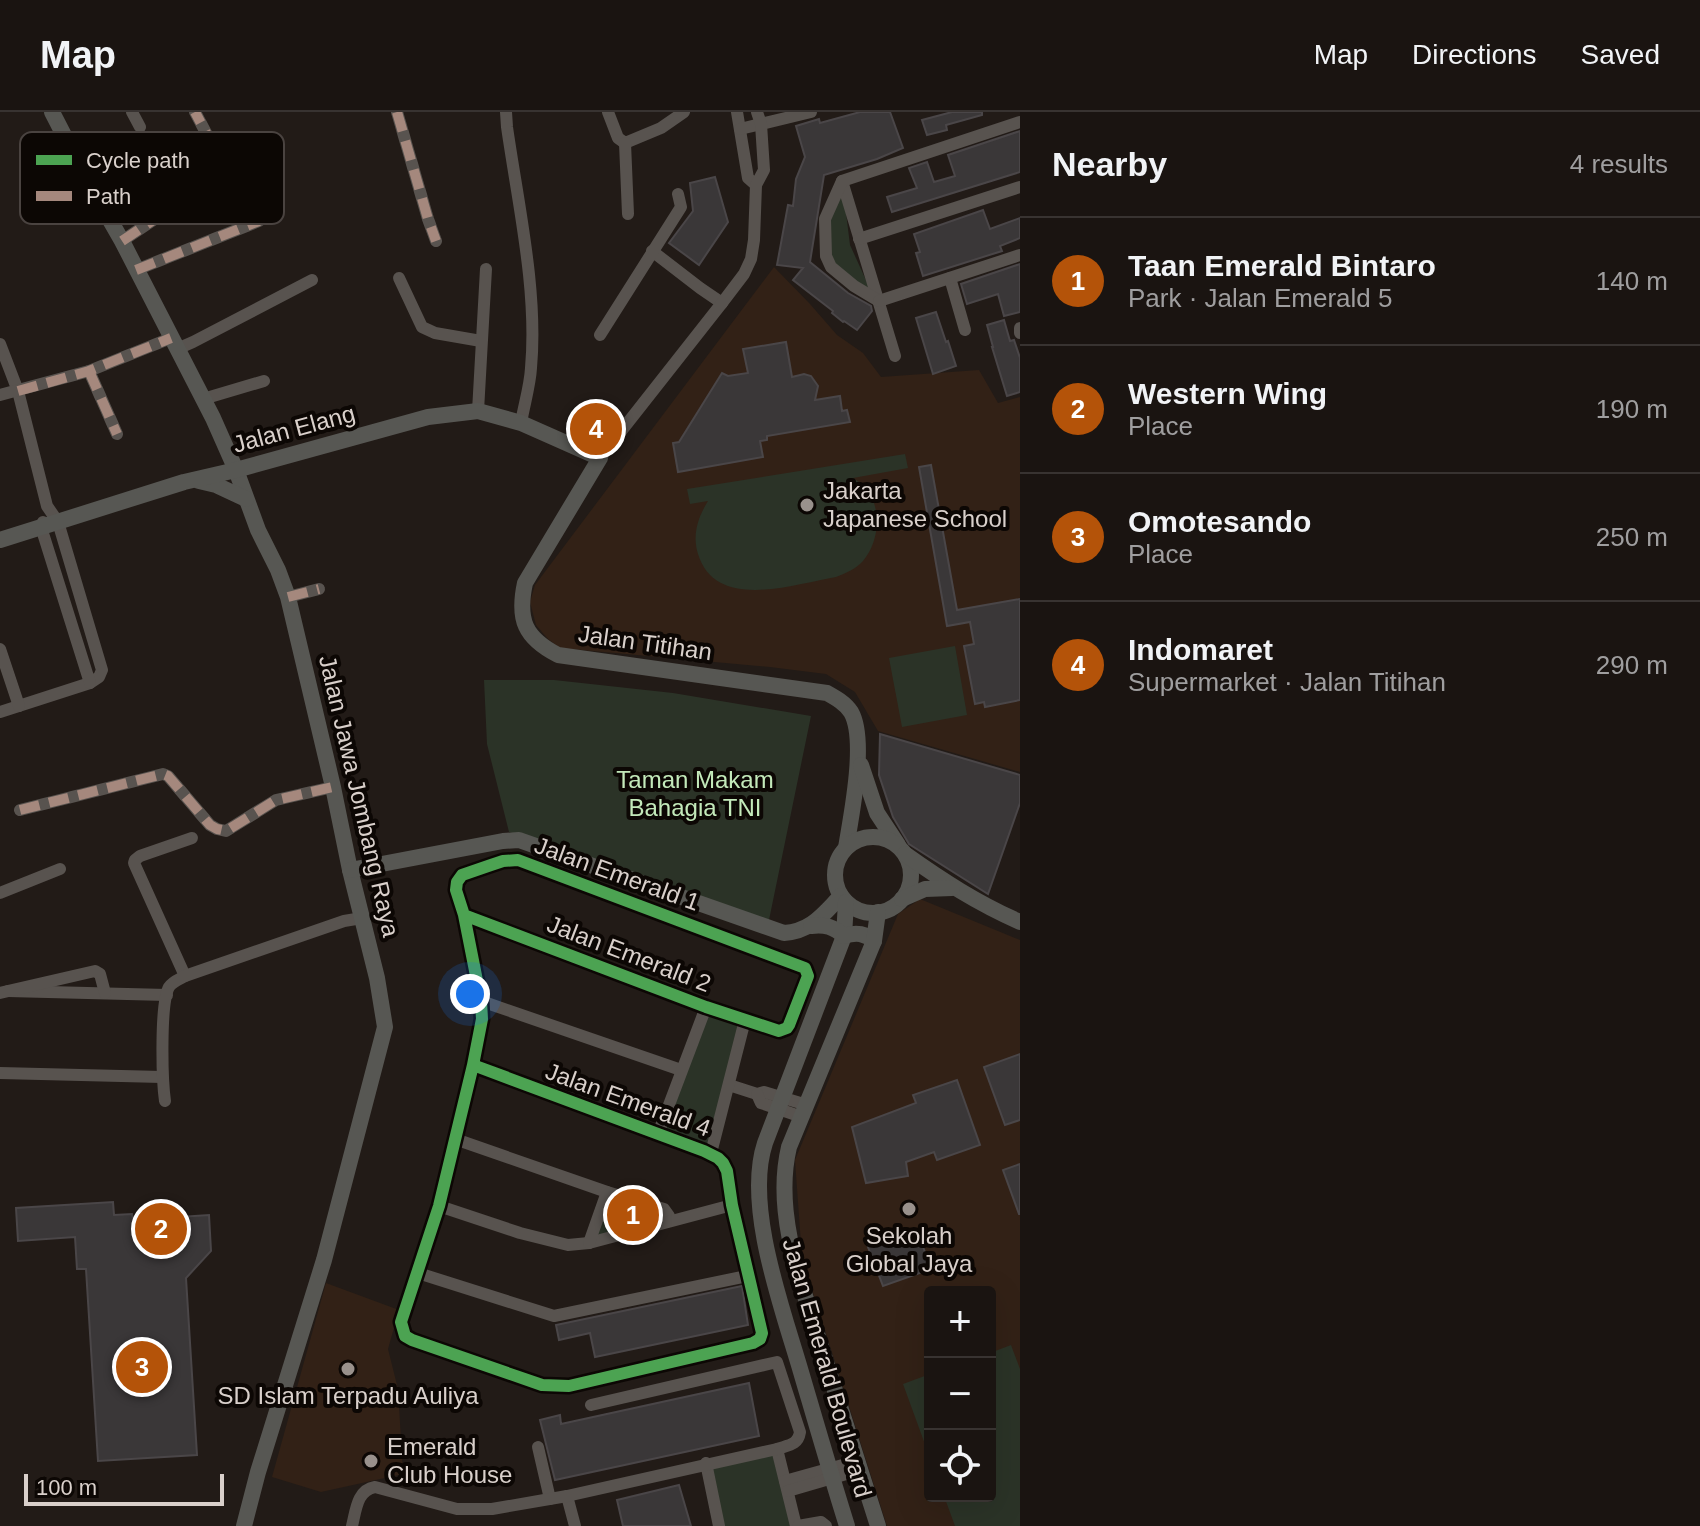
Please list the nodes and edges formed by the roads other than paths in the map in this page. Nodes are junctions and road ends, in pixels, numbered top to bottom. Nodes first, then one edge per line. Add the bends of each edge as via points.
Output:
1 (52, 112) edge
2 (132, 112) edge
3 (195, 112) edge
4 (397, 112) edge
5 (506, 112) edge
6 (608, 112) edge
7 (684, 112) edge
8 (737, 112) edge
9 (811, 112) edge
10 (759, 118) edge
11 (1020, 122) edge
12 (140, 127) dead end
13 (740, 129) junction
14 (62, 132) edge
15 (206, 132) edge
16 (625, 143) junction
17 (842, 181) junction
18 (756, 185) junction
19 (1020, 187) edge
20 (678, 194) dead end
21 (628, 214) dead end
22 (112, 224) edge
23 (147, 224) edge
24 (251, 224) edge
25 (859, 239) junction
26 (122, 241) junction
27 (436, 241) dead end
28 (652, 251) junction
29 (1020, 255) edge
30 (486, 269) dead end
31 (136, 270) junction
32 (399, 278) dead end
33 (950, 278) junction
34 (312, 280) dead end
35 (879, 301) junction
36 (722, 303) junction
37 (965, 330) dead end
38 (600, 335) dead end
39 (481, 341) junction
40 (174, 343) junction
41 (0, 344) edge
42 (895, 356) dead end
43 (3, 363) edge
44 (89, 371) junction
45 (264, 381) dead end
46 (18, 391) junction
47 (0, 395) edge
48 (203, 399) junction
49 (478, 411) junction
50 (521, 423) junction
51 (117, 434) dead end
52 (600, 458) junction
53 (236, 470) junction
54 (196, 480) junction
55 (246, 499) junction
56 (49, 524) junction
57 (0, 540) edge
58 (319, 589) dead end
59 (288, 597) junction
60 (0, 649) edge
61 (19, 706) junction
62 (0, 712) edge
63 (858, 752) junction
64 (333, 787) junction
65 (20, 810) dead end
66 (192, 838) dead end
67 (846, 848) junction
68 (902, 851) junction
69 (60, 869) dead end
70 (350, 870) junction
71 (952, 888) junction
72 (0, 893) edge
73 (844, 899) junction
74 (902, 899) junction
75 (878, 912) junction
76 (464, 915) junction
77 (362, 918) junction
78 (1020, 922) edge
79 (811, 926) junction
80 (844, 936) junction
81 (874, 941) junction
82 (185, 976) junction
83 (4, 992) edge
84 (105, 993) junction
85 (167, 995) junction
86 (481, 1001) junction
87 (706, 1007) junction
88 (745, 1020) junction
89 (779, 1031) joint
90 (473, 1065) junction
91 (681, 1070) junction
92 (0, 1073) edge
93 (162, 1077) junction
94 (729, 1085) junction
95 (165, 1101) dead end
96 (780, 1103) junction
97 (804, 1111) junction
98 (658, 1134) junction
99 (455, 1139) junction
100 (711, 1153) junction
101 (607, 1192) junction
102 (732, 1205) junction
103 (439, 1206) junction
104 (668, 1221) junction
105 (589, 1243) junction
106 (418, 1273) junction
107 (747, 1276) junction
108 (753, 1343) joint
109 (591, 1405) dead end
110 (538, 1447) dead end
111 (777, 1449) junction
112 (706, 1463) junction
113 (859, 1466) junction
114 (831, 1473) junction
115 (786, 1486) junction
116 (567, 1496) junction
117 (550, 1499) junction
118 (825, 1525) edge
119 (244, 1526) edge
120 (352, 1526) edge
121 (575, 1526) edge
122 (719, 1526) edge
123 (797, 1526) edge
124 (847, 1526) edge
125 (878, 1526) edge

1 - 14 main road, Jalan Jawa Jombang Raya
2 - 12 street
3 - 15 street
4 - 27 street
5 - 50 street via 533,326
6 - 16 street
7 - 16 street
8 - 13 street, Jalan Titihan
9 - 10 street
10 - 13 street
10 - 18 street, Jalan Titihan via 764,170
11 - 17 street
13 - 18 street, Jalan Titihan via 748,178
16 - 21 street
17 - 25 street
17 - 35 street via 825,219 826,256 831,267
18 - 36 street, Jalan Titihan via 751,259
19 - 25 street
20 - 28 street via 681,207
22 - 26 main road, Jalan Jawa Jombang Raya
23 - 26 street
24 - 31 street
25 - 35 street
26 - 31 main road, Jalan Jawa Jombang Raya
28 - 36 street
28 - 38 street
29 - 33 street
30 - 39 street
31 - 40 main road, Jalan Jawa Jombang Raya
32 - 39 street via 422,327
33 - 35 street
33 - 37 street
34 - 40 street via 193,342
35 - 42 street
36 - 52 street, Jalan Titihan
39 - 49 street
40 - 44 street
40 - 48 main road, Jalan Jawa Jombang Raya
41 - 43 street
43 - 46 street
44 - 46 street
44 - 51 street
45 - 48 street
46 - 47 street
46 - 56 street
48 - 53 main road, Jalan Jawa Jombang Raya
49 - 50 main road, Jalan Elang
49 - 53 main road, Jalan Elang via 428,417
50 - 52 main road, Jalan Elang
52 - 63 main road, Jalan Titihan via 525,583 522,609 531,637 558,655 827,693 850,711
53 - 54 main road, Jalan Elang
53 - 55 main road, Jalan Jawa Jombang Raya
54 - 55 main road
54 - 56 main road, Jalan Elang
55 - 59 main road, Jalan Jawa Jombang Raya
56 - 57 main road, Jalan Elang
56 - 61 street via 102,670 90,683
58 - 59 street
59 - 64 main road, Jalan Jawa Jombang Raya
60 - 61 street
61 - 62 street
63 - 67 main road, Jalan Titihan
63 - 68 main road, Jalan Titihan via 877,813
64 - 65 street via 276,800 226,831 210,825 163,774
64 - 70 main road, Jalan Jawa Jombang Raya
66 - 82 street via 140,856 134,863
67 - 68 main road via 868,837 885,839
67 - 73 main road via 835,869
68 - 71 main road
68 - 74 main road via 911,870
69 - 72 street
70 - 77 main road, Jalan Jawa Jombang Raya
70 - 79 main road via 519,840 784,933
71 - 74 main road via 925,889
71 - 78 main road
73 - 75 main road via 856,908
73 - 79 main road
73 - 80 main road, Jalan Emerald Boulevard
74 - 75 main road
75 - 81 main road, Jalan Emerald Boulevard
76 - 86 street, Jalan Emerald 1
76 - 87 street, Jalan Emerald 2
76 - 89 street, Jalan Emerald 1 via 456,890 462,875 518,860 805,968 808,976 789,1025
77 - 82 street
77 - 119 main road, Jalan Jawa Jombang Raya via 385,1027 324,1260
79 - 80 main road via 832,927
80 - 81 main road via 857,933
80 - 96 main road, Jalan Emerald Boulevard
81 - 97 main road, Jalan Emerald Boulevard
82 - 85 street via 169,987
83 - 84 street
83 - 84 street via 95,971
84 - 85 street
85 - 93 street
86 - 90 street, Jalan Emerald 1
86 - 91 street
87 - 88 street, Jalan Emerald 2
87 - 91 street
88 - 89 street, Jalan Emerald 2
88 - 94 street
90 - 98 street, Jalan Emerald 4
90 - 99 street, Jalan Emerald 1
91 - 98 street
92 - 93 street
93 - 95 street
94 - 96 street via 757,1094 761,1103
94 - 100 street
96 - 97 street
96 - 114 main road, Jalan Emerald Boulevard via 760,1161 764,1233
97 - 113 main road, Jalan Emerald Boulevard via 786,1160 790,1245
98 - 100 street, Jalan Emerald 4
99 - 101 street
99 - 103 street, Jalan Emerald 1
100 - 102 street, Jalan Emerald 4 via 727,1171
101 - 104 street via 664,1209
101 - 105 street
102 - 104 street
102 - 107 street, Jalan Emerald 4
103 - 105 street via 568,1245
103 - 106 street, Jalan Emerald 1
104 - 105 street
106 - 107 street via 554,1316
106 - 108 street, Jalan Emerald 1 via 401,1322 405,1336 542,1385 569,1386
107 - 108 street, Jalan Emerald 4 via 762,1333
109 - 111 street via 777,1362 800,1432 795,1444
110 - 117 street
111 - 112 street
111 - 115 street
112 - 116 street
112 - 122 street
113 - 114 street
113 - 125 main road, Jalan Emerald Boulevard
114 - 115 street
114 - 124 main road, Jalan Emerald Boulevard
115 - 123 street
116 - 117 street
116 - 121 street
117 - 120 street via 457,1509 375,1487 362,1493
118 - 123 street

